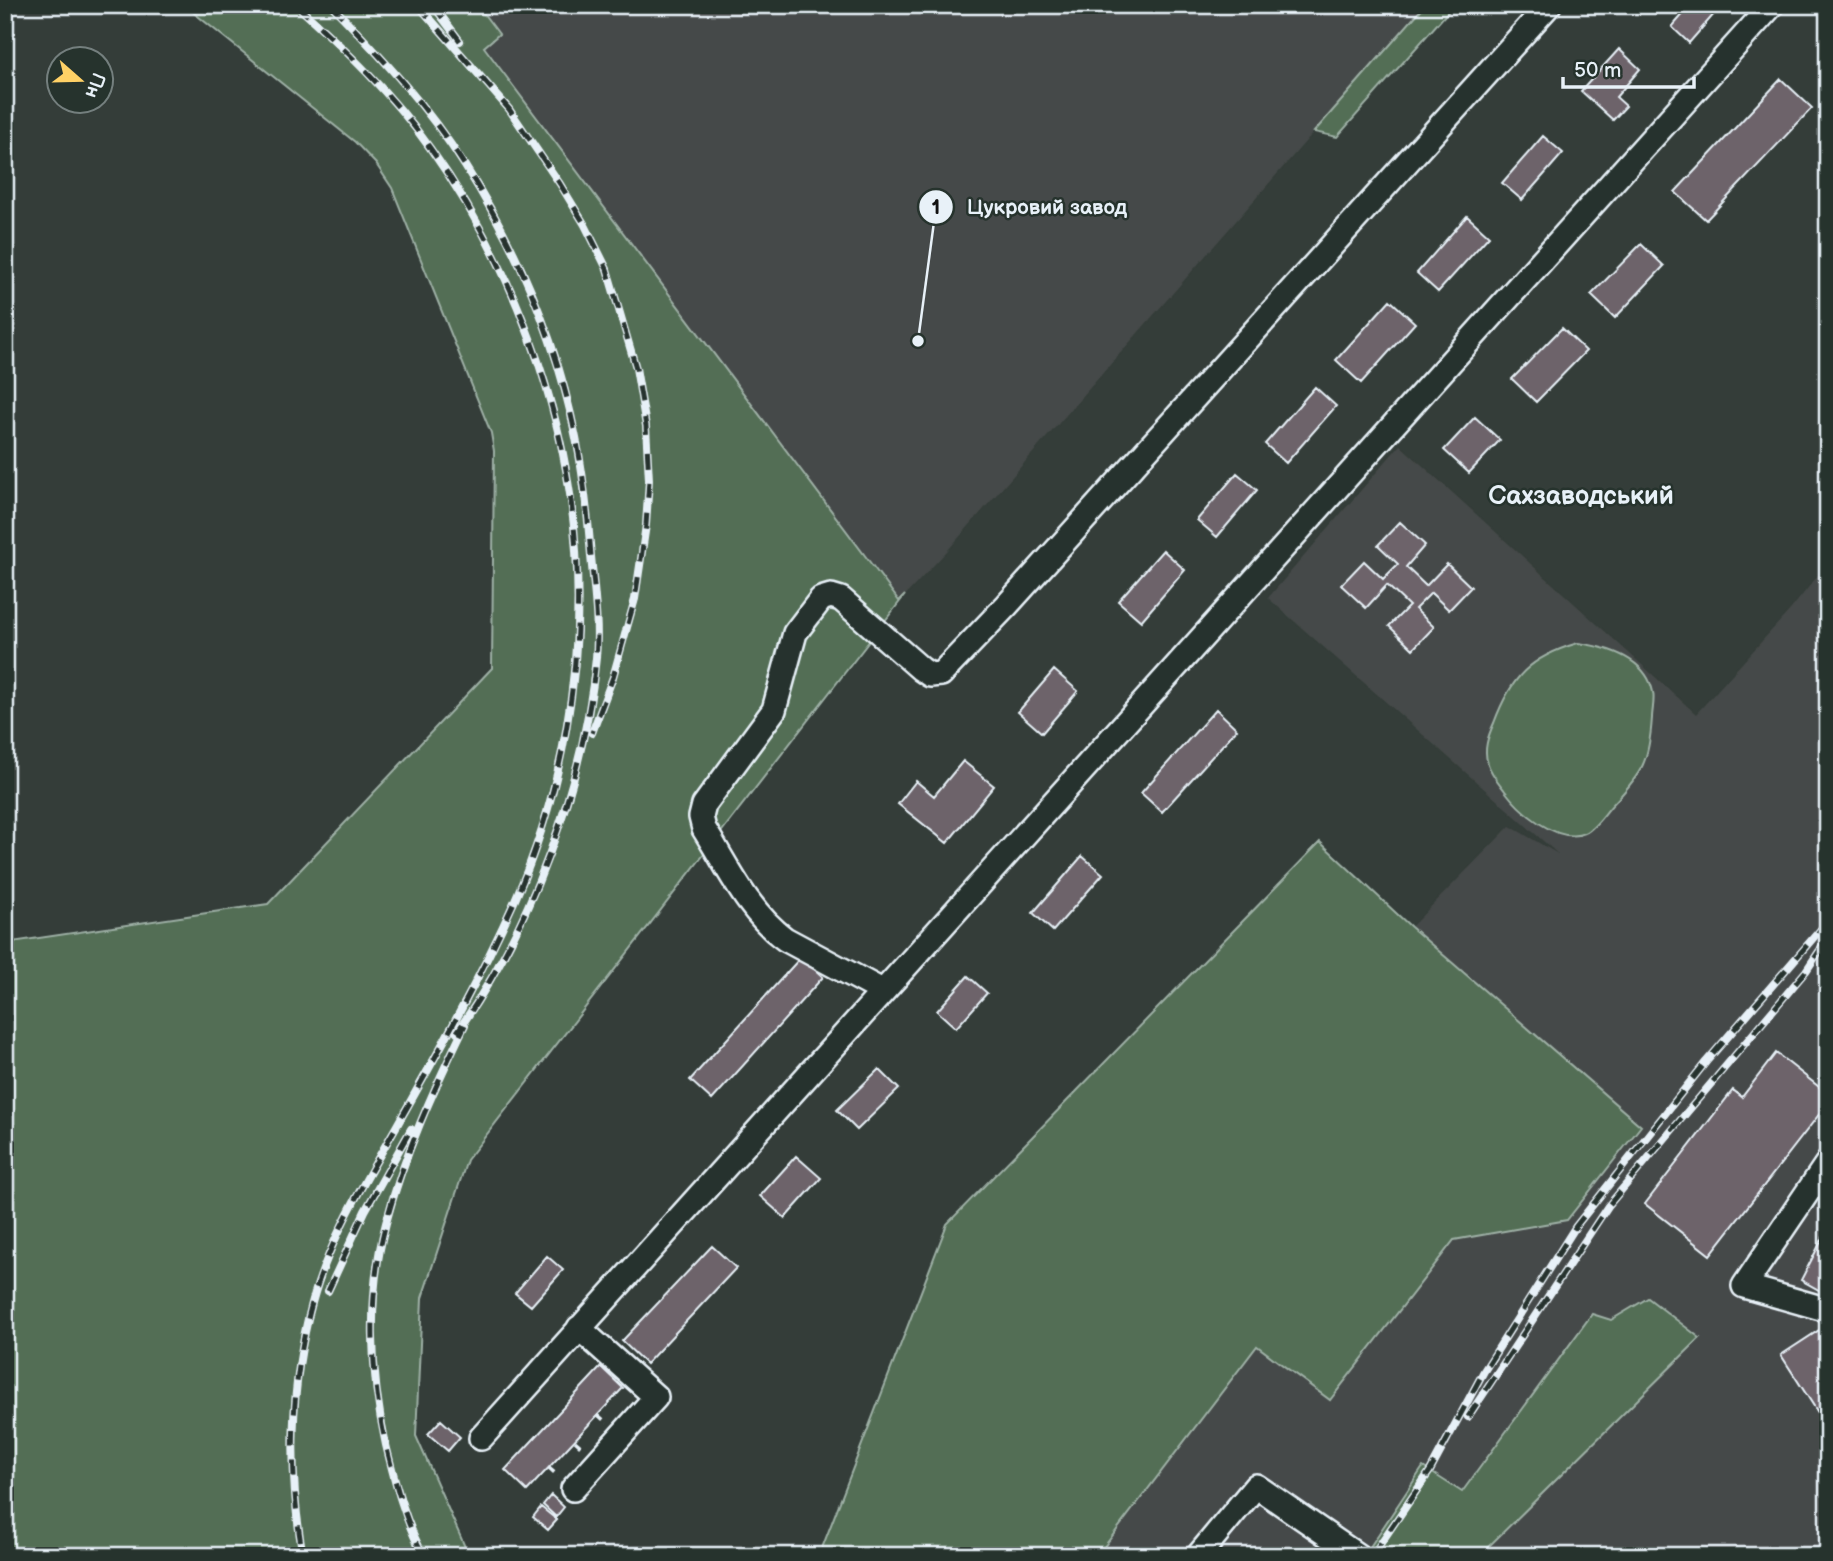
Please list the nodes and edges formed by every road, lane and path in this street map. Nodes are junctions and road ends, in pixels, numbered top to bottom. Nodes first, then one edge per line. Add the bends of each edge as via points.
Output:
1 (1549, 5) edge
2 (1772, 5) edge
3 (882, 991) junction
4 (1828, 1161) edge
5 (1828, 1310) edge
6 (579, 1328) junction
7 (481, 1437) dead end
8 (573, 1489) dead end
9 (1198, 1556) edge
10 (1358, 1556) edge

1 - 3 street via 941,674 930,675 921,669 841,599 831,596 821,599 795,633 774,710 704,805 701,817 704,829 770,928
2 - 3 street
3 - 6 street
4 - 5 street via 1744,1286
6 - 7 street
6 - 8 street via 656,1397
9 - 10 street via 1256,1486

